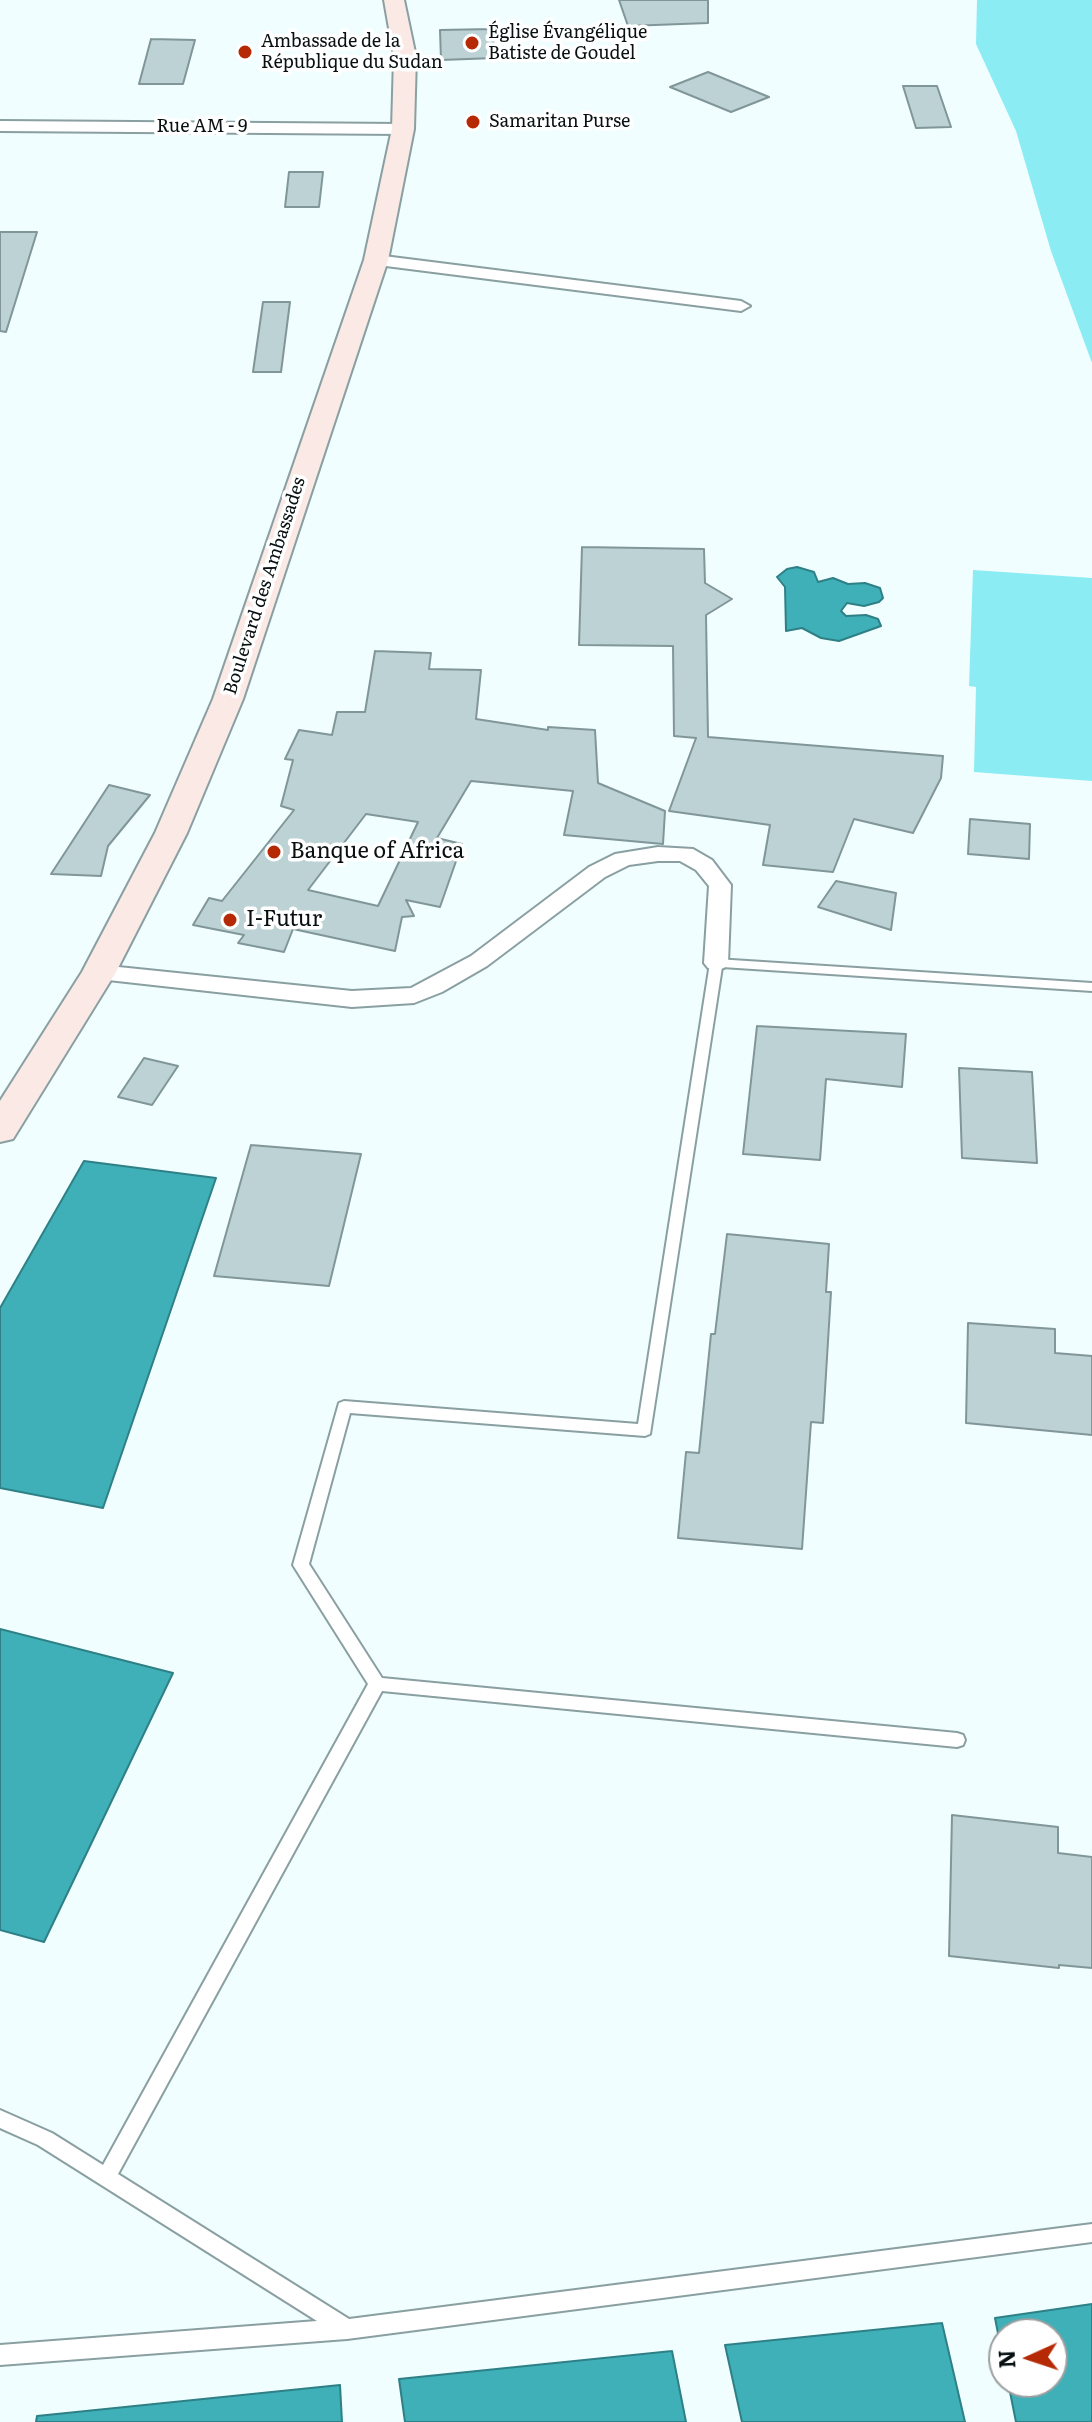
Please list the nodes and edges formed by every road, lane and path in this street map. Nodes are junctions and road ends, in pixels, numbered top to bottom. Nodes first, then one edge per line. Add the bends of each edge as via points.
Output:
1 (394, 0) edge
2 (0, 126) edge
3 (403, 129) junction
4 (376, 260) junction
5 (741, 306) dead end
6 (716, 963) junction
7 (99, 972) junction
8 (1092, 987) edge
9 (0, 1130) edge
10 (377, 1684) junction
11 (957, 1740) dead end
12 (0, 2119) edge
13 (106, 2178) junction
14 (1092, 2233) edge
15 (347, 2329) junction
16 (0, 2355) edge

1 - 3 main road, Boulevard des Ambassades via 405,57
2 - 3 street, Rue AM - 9
3 - 4 main road, Boulevard des Ambassades
4 - 5 street
4 - 7 main road, Boulevard des Ambassades via 228,699 171,833
6 - 7 street via 720,885 704,865 685,854 658,854 623,859 597,872 479,961 414,995 352,999
6 - 8 lane
6 - 10 lane via 645,1430 344,1407 301,1565
7 - 9 main road, Boulevard des Ambassades
10 - 11 lane
10 - 13 lane
12 - 13 lane via 45,2139
13 - 15 lane
14 - 15 lane
15 - 16 lane

